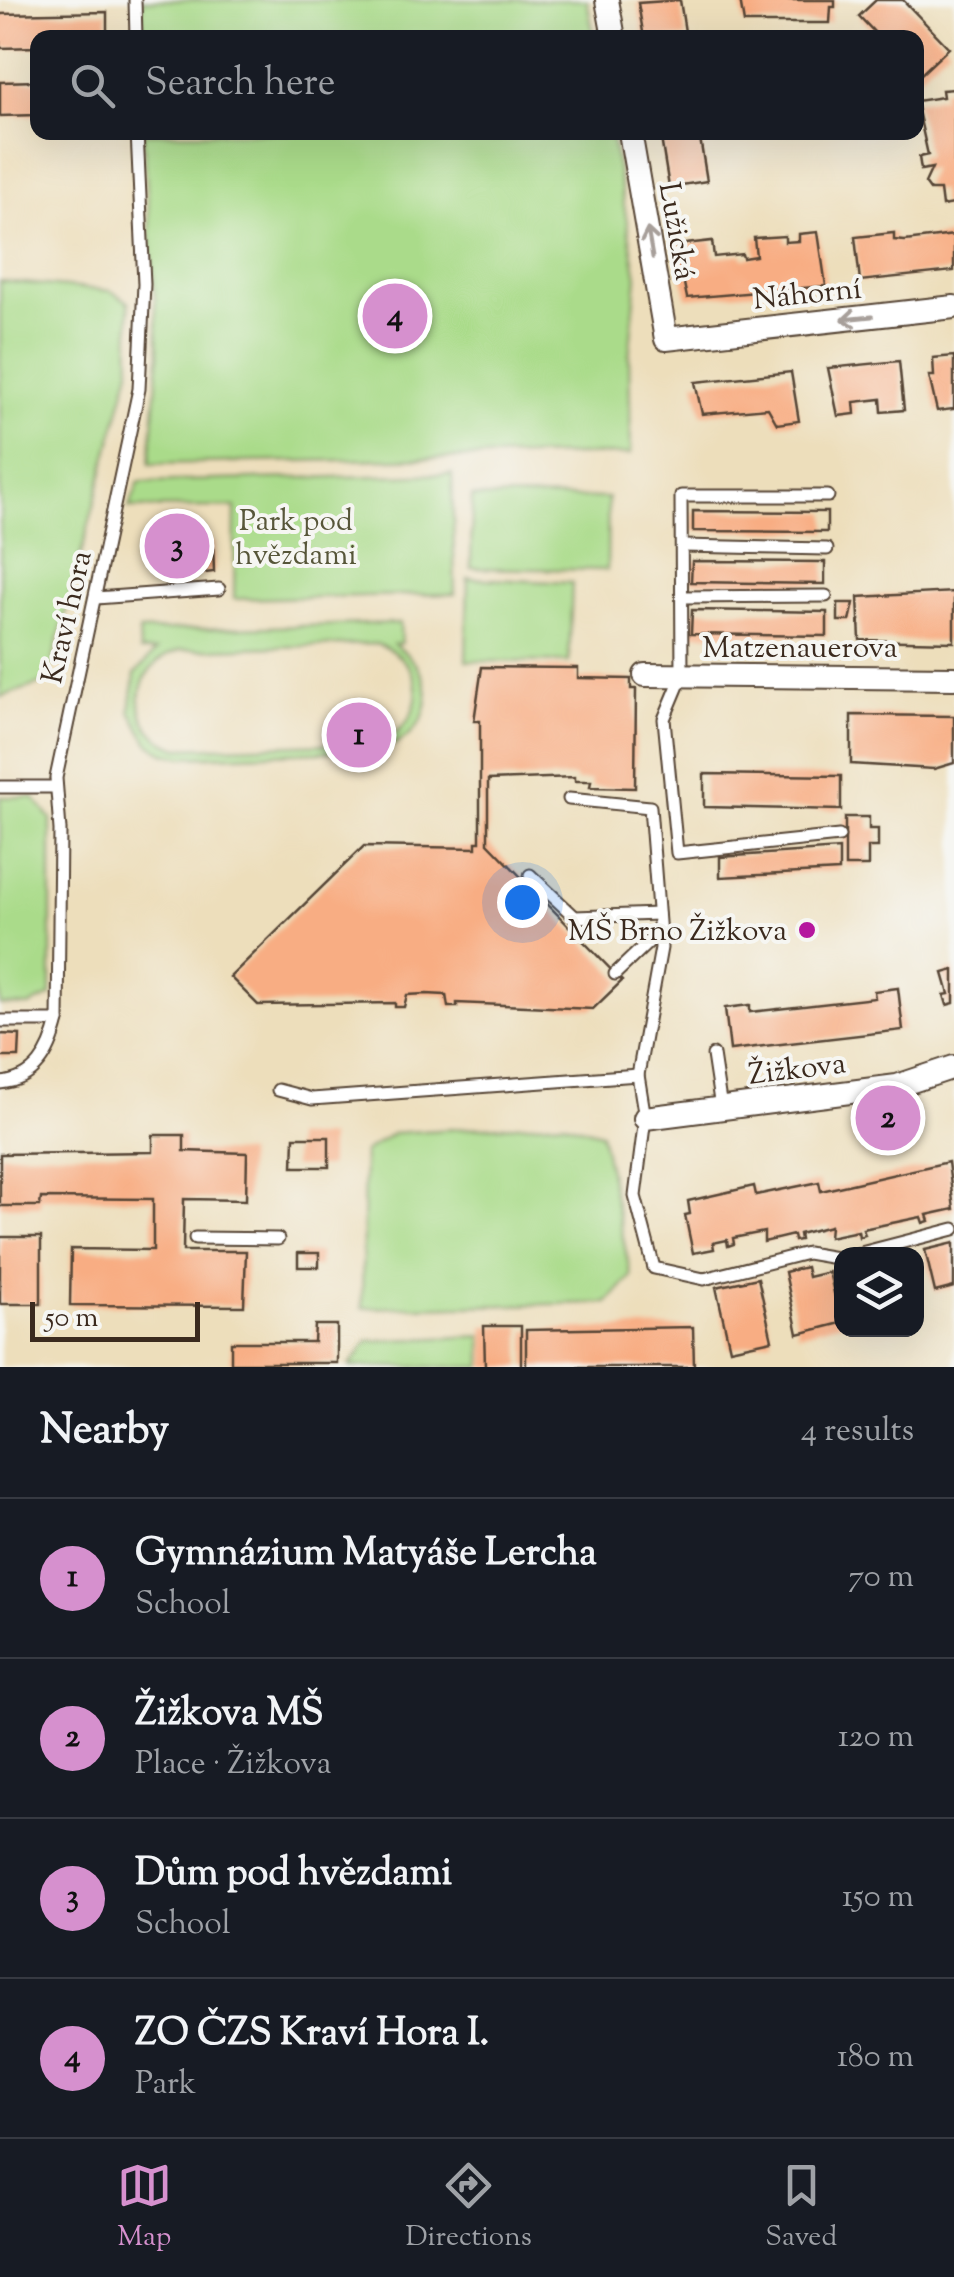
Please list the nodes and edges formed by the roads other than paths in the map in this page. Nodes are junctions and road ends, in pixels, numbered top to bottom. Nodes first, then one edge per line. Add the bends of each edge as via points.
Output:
1 (135, 0) edge
2 (607, 0) edge
3 (136, 30) edge
4 (613, 30) edge
5 (137, 140) edge
6 (631, 140) edge
7 (954, 307) edge
8 (666, 339) joint
9 (828, 496) dead end
10 (682, 546) junction
11 (827, 549) dead end
12 (219, 589) dead end
13 (826, 596) dead end
14 (682, 597) junction
15 (96, 598) junction
16 (645, 676) dead end
17 (682, 676) junction
18 (954, 678) edge
19 (0, 787) edge
20 (56, 787) junction
21 (569, 799) dead end
22 (839, 836) dead end
23 (530, 875) dead end
24 (658, 914) junction
25 (660, 931) junction
26 (615, 974) dead end
27 (0, 1020) edge
28 (58, 1022) junction
29 (713, 1054) dead end
30 (954, 1066) edge
31 (638, 1075) junction
32 (0, 1083) edge
33 (278, 1090) dead end
34 (721, 1108) junction
35 (644, 1118) junction
36 (954, 1229) edge
37 (194, 1238) dead end
38 (278, 1239) dead end
39 (885, 1247) edge
40 (834, 1257) edge

1 - 3 lane
2 - 4 street
5 - 15 lane, Kraví hora via 144,284 139,389
8 -> 6 street, Lužická
7 -> 8 street, Náhorní
9 - 10 lane via 682,496
10 - 11 lane
10 - 14 lane
12 - 15 lane
13 - 14 lane
14 - 17 lane
15 - 20 lane, Kraví hora
16 - 17 street, Matzenauerova
17 - 18 street, Matzenauerova
17 - 22 lane via 664,719 678,853
19 - 20 lane
20 - 28 lane, Kraví hora
21 - 24 lane via 650,807
23 - 24 lane via 575,917
24 - 25 lane
25 - 26 lane
25 - 31 lane
27 - 28 lane
28 - 32 lane, Kraví hora via 34,1070
29 - 34 lane
30 - 34 street, Žižkova via 898,1086
31 - 33 lane via 312,1099
31 - 35 lane
34 - 35 street, Žižkova
35 - 40 lane via 635,1196 654,1268 704,1278 808,1253
36 - 39 lane
37 - 38 lane

